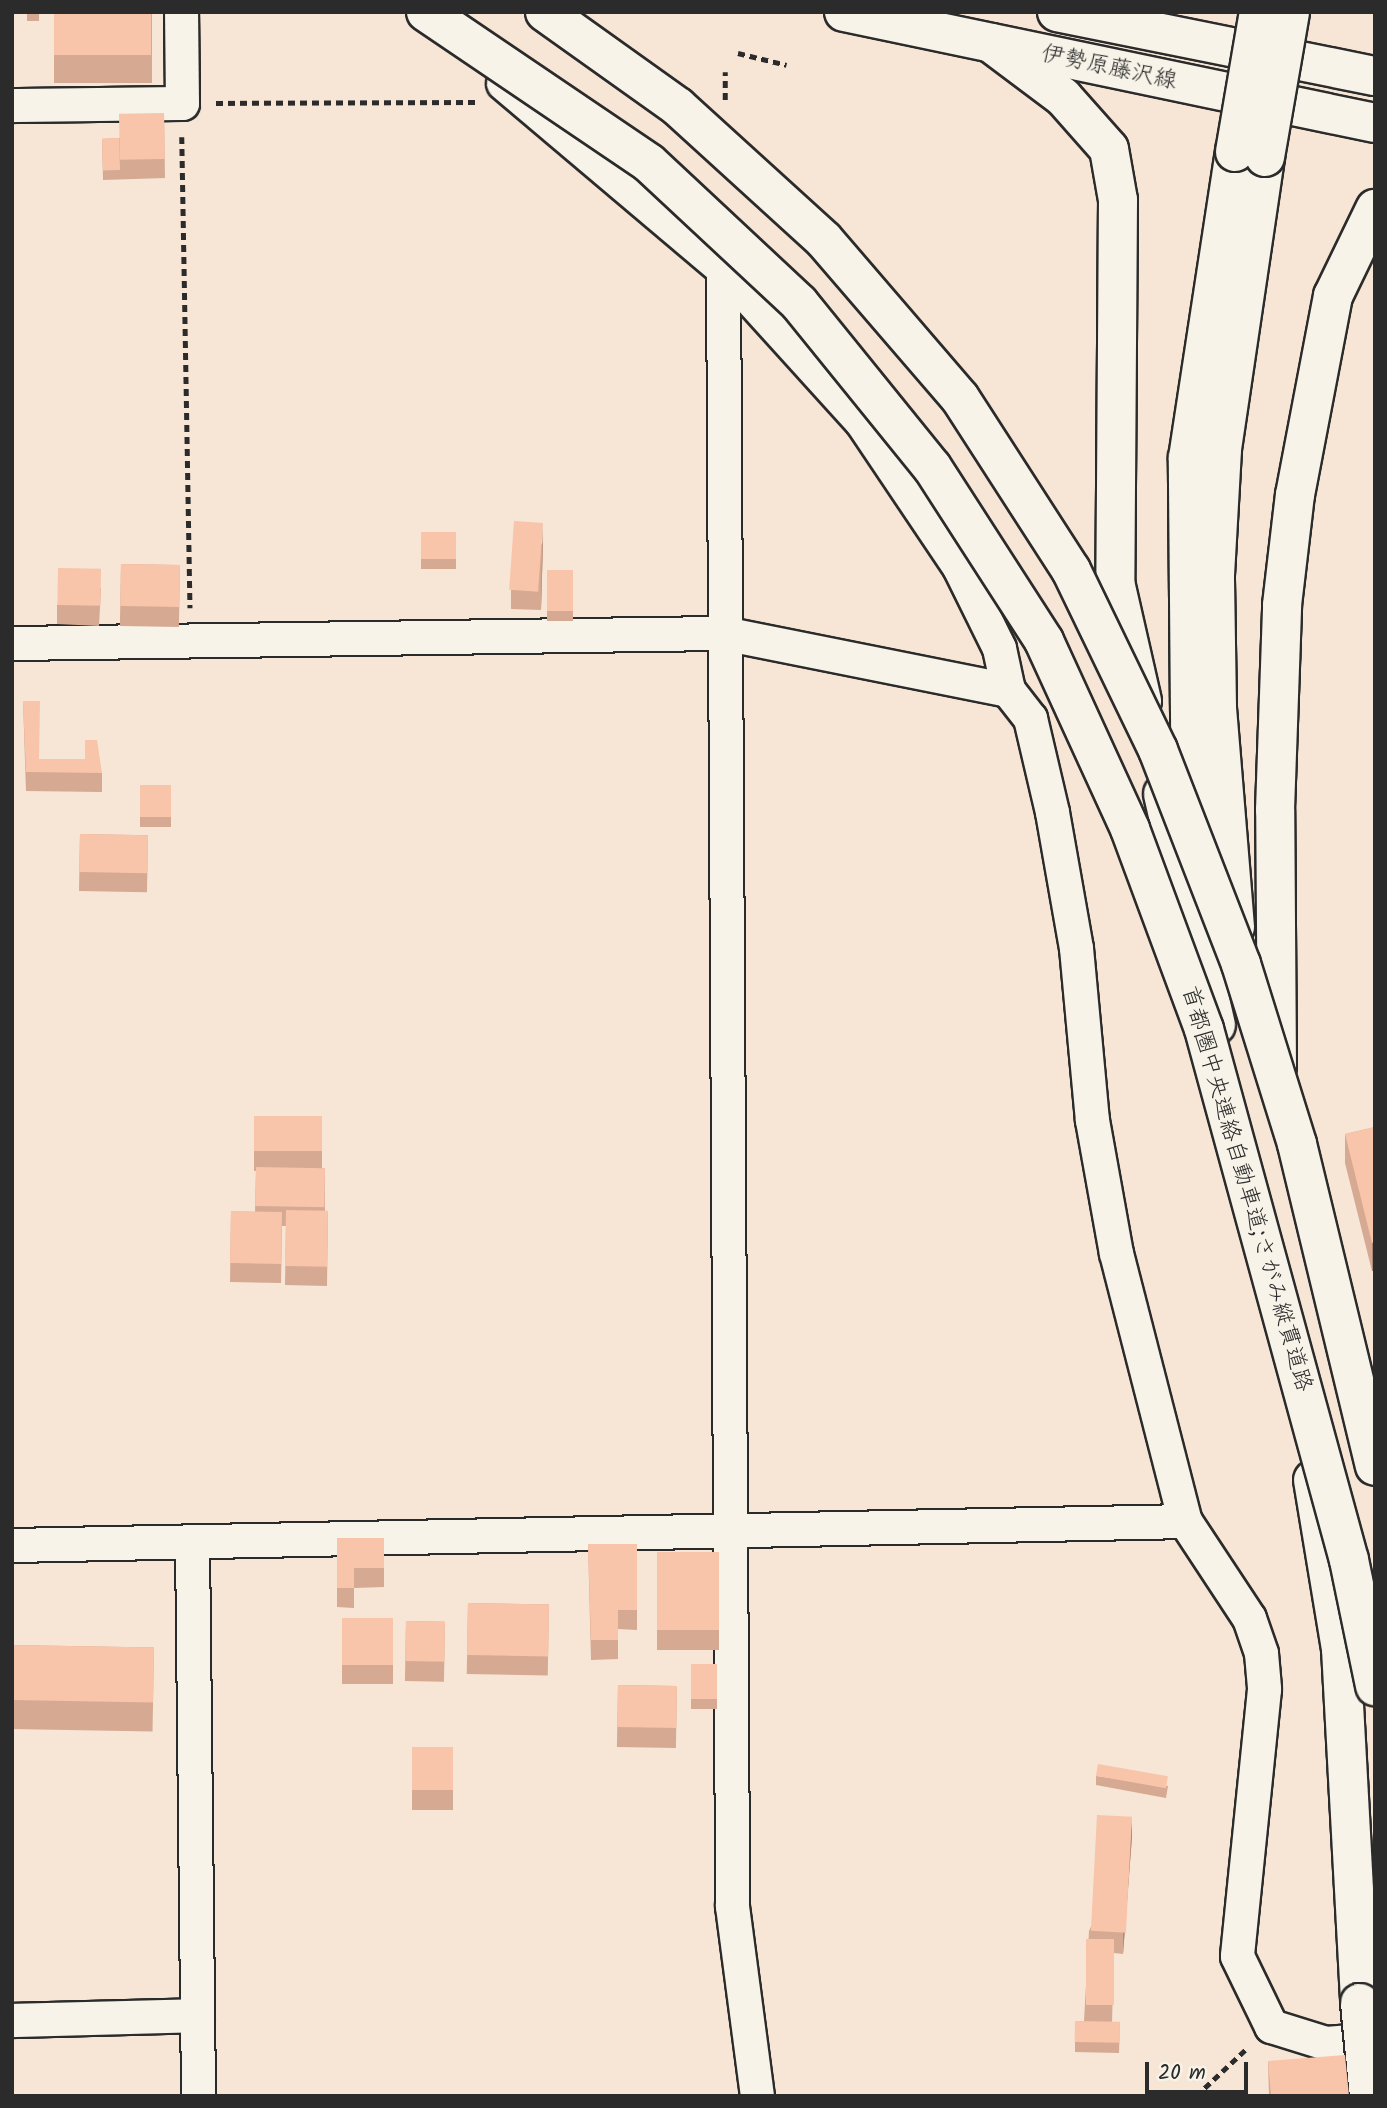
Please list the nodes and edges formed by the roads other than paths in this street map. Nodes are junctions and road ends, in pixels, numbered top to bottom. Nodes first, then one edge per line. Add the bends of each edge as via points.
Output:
1 (181, 12) edge
2 (426, 12) edge
3 (450, 12) edge
4 (545, 12) edge
5 (844, 12) edge
6 (1057, 12) edge
7 (1259, 12) edge
8 (1290, 12) edge
9 (991, 43) junction
10 (1375, 76) edge
11 (12, 105) edge
12 (1375, 122) edge
13 (1250, 155) junction
14 (1375, 209) edge
15 (723, 269) junction
16 (723, 633) junction
17 (12, 643) edge
18 (1008, 690) junction
19 (1194, 932) junction
20 (1278, 1079) junction
21 (1375, 1414) edge
22 (1375, 1466) edge
23 (1185, 1521) junction
24 (726, 1531) junction
25 (192, 1541) junction
26 (12, 1545) edge
27 (1375, 1686) edge
28 (197, 2015) junction
29 (12, 2020) edge
30 (1375, 2039) edge
31 (198, 2096) edge
32 (757, 2096) edge
33 (1368, 2096) edge

1 - 11 street via 182,103
2 - 27 main road, 首都圏中央連絡自動車道;さがみ縦貫道路, bridge via 569,103 649,163 799,303 932,467 1044,641 1130,829 1204,1028 1349,1560
3 - 15 street via 472,59
4 - 22 main road, bridge via 678,107 824,240 960,398 1070,570 1158,750 1241,964 1297,1143
5 - 9 main road, 伊勢原藤沢線
6 - 10 main road, 伊勢原藤沢線
7 - 13 main road, bridge
8 - 13 main road, bridge
9 - 12 main road, 伊勢原藤沢線
9 - 19 main road via 1063,97 1109,149 1118,200 1115,582
13 - 19 main road via 1188,458 1185,620
13 - 20 main road via 1215,575 1227,881 1242,971
14 - 20 main road via 1333,296 1295,495 1282,606 1275,810
15 - 16 street
15 - 18 street via 869,432 959,567 999,648
16 - 17 street
16 - 18 street
16 - 24 street
18 - 23 street via 1030,719 1052,812 1076,948 1092,1121 1116,1253
19 - 33 main road, bridge via 1284,1304 1341,1649
20 - 21 main road
23 - 24 street
23 - 30 street via 1249,1618 1261,1653 1264,1689 1237,1942 1252,1996 1271,2026 1326,2043
24 - 25 street
24 - 32 street via 732,1906
25 - 26 street
25 - 28 street
28 - 29 street
28 - 31 street

